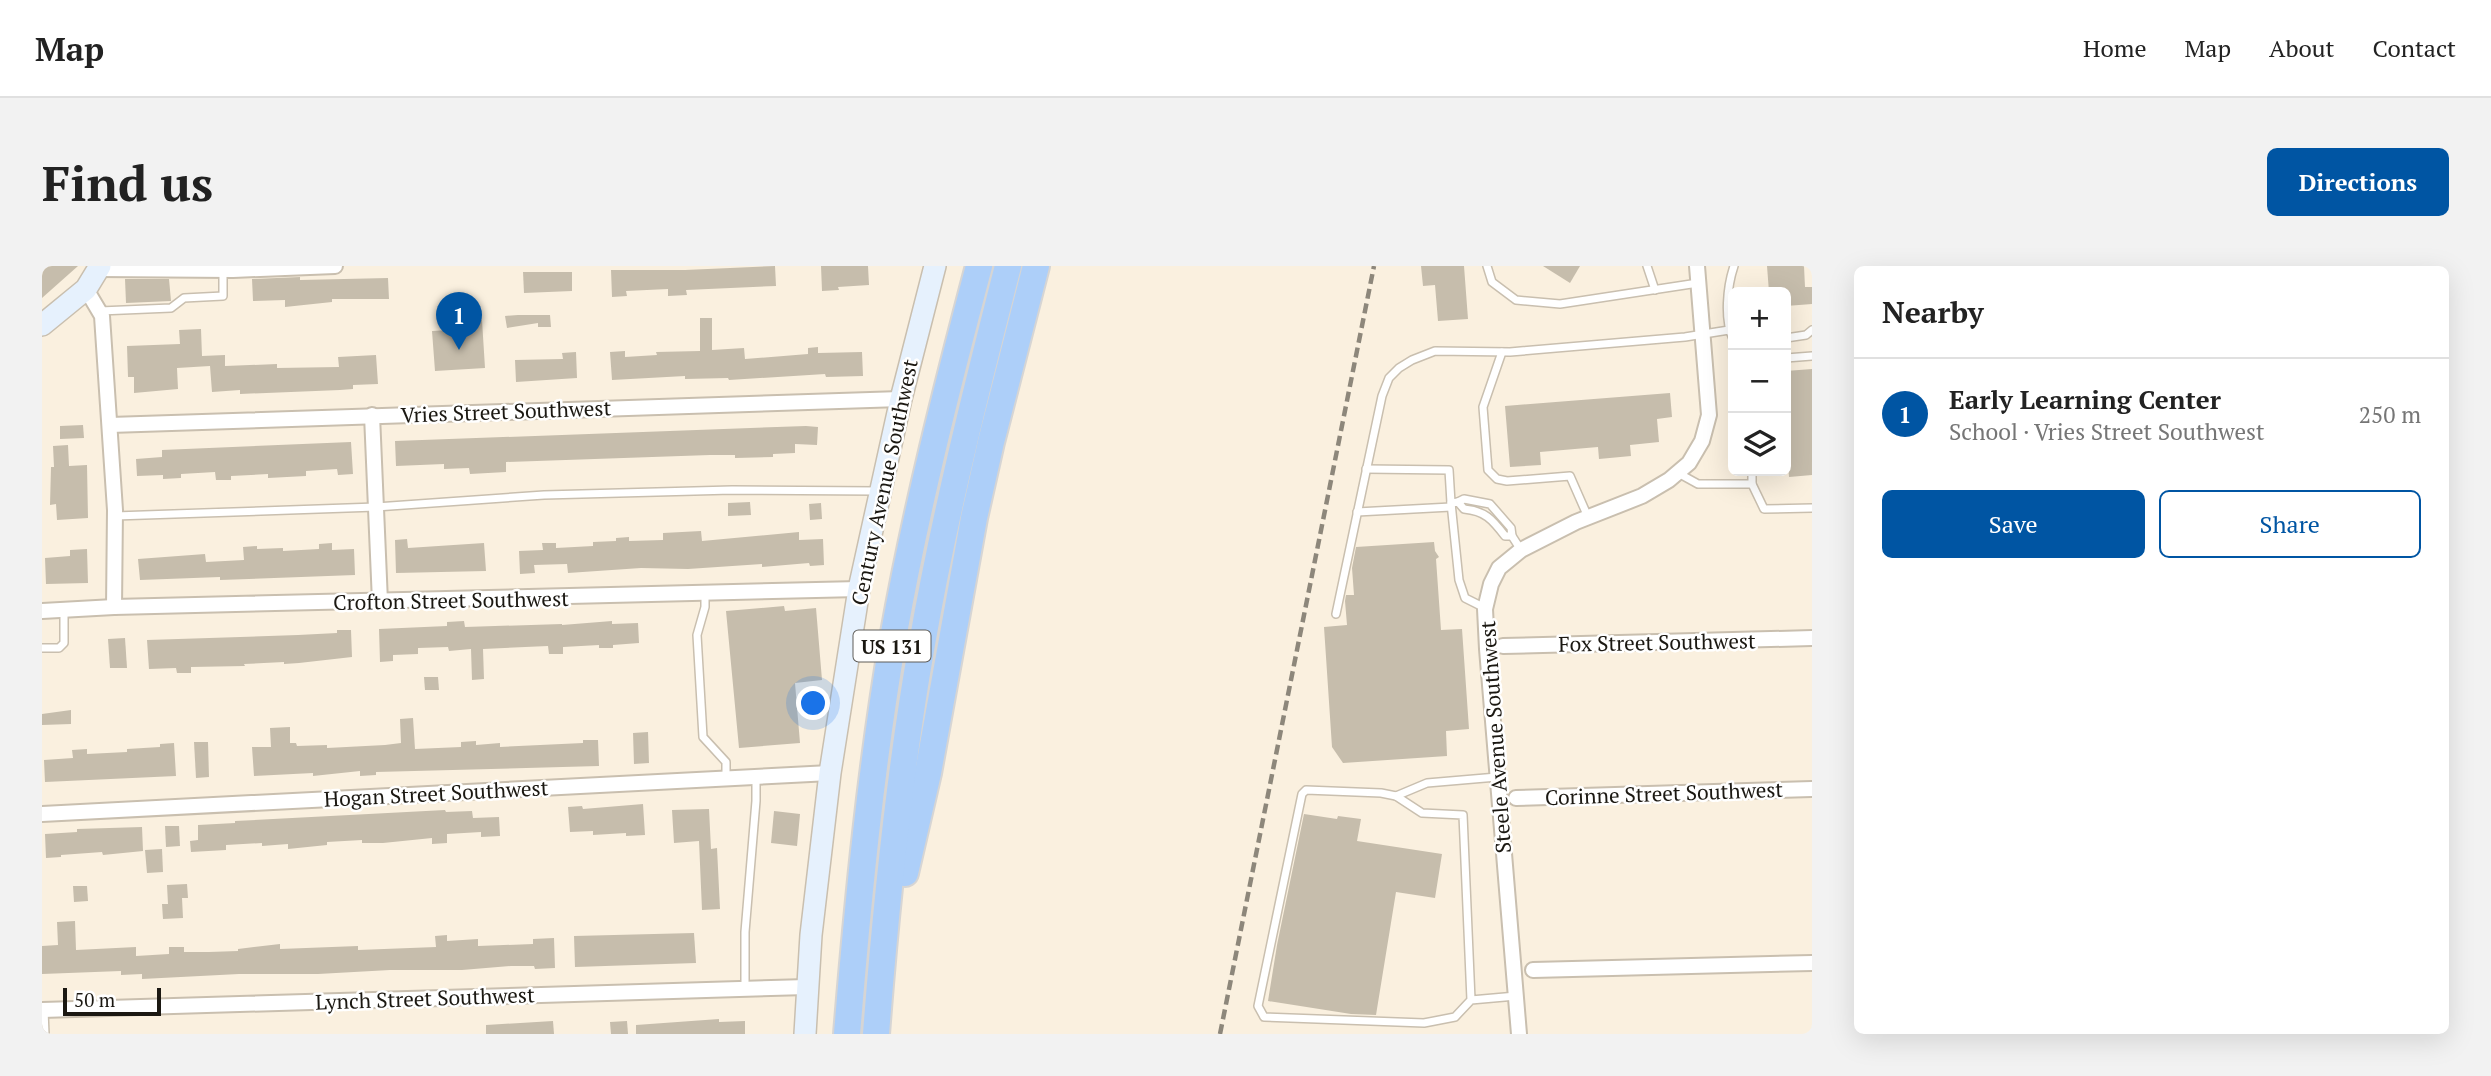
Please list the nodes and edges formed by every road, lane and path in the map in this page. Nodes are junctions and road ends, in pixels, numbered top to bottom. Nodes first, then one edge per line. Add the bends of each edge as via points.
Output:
1 (335, 266) edge
2 (935, 266) edge
3 (979, 266) edge
4 (1008, 266) edge
5 (1037, 266) edge
6 (1487, 266) edge
7 (1647, 266) edge
8 (1697, 266) edge
9 (1734, 266) edge
10 (99, 268) edge
11 (223, 268) edge
12 (1699, 283) junction
13 (1729, 287) edge
14 (86, 289) junction
15 (1655, 290) junction
16 (99, 311) junction
17 (42, 325) edge
18 (1728, 330) edge
19 (1812, 330) edge
20 (1703, 333) junction
21 (1791, 337) edge
22 (1502, 352) junction
23 (1812, 356) edge
24 (1791, 358) edge
25 (901, 399) junction
26 (372, 415) junction
27 (110, 425) junction
28 (1366, 469) junction
29 (1678, 472) junction
30 (1752, 476) edge
31 (1752, 484) junction
32 (881, 491) junction
33 (1454, 504) junction
34 (376, 507) junction
35 (1812, 508) edge
36 (1357, 512) junction
37 (115, 516) junction
38 (1588, 517) junction
39 (1521, 550) junction
40 (859, 589) junction
41 (705, 593) junction
42 (380, 602) junction
43 (114, 607) junction
44 (1485, 609) junction
45 (64, 610) junction
46 (42, 611) edge
47 (1336, 614) dead end
48 (1812, 638) edge
49 (1503, 646) dead end
50 (42, 648) edge
51 (830, 773) junction
52 (756, 776) junction
53 (1497, 777) junction
54 (726, 778) junction
55 (1812, 789) edge
56 (1396, 796) junction
57 (1516, 798) dead end
58 (42, 814) edge
59 (1812, 963) edge
60 (1533, 970) dead end
61 (807, 987) junction
62 (880, 988) junction
63 (745, 989) junction
64 (1516, 996) junction
65 (1471, 1000) junction
66 (43, 1010) edge
67 (45, 1034) edge
68 (805, 1034) edge
69 (847, 1034) edge
70 (876, 1034) edge
71 (1519, 1034) edge

1 - 11 street
2 - 25 street, Century Avenue Southwest
3 - 69 highway, US 131 via 931,455 894,632 867,821
4 - 62 highway, US 131 via 955,482 920,654 896,821
5 - 62 highway via 974,518 928,772
6 - 15 lane via 1492,282 1516,300 1560,304
7 - 15 lane
8 - 12 street, Steele Avenue Southwest
9 - 13 lane
10 - 11 street
10 - 14 street
11 - 16 lane via 223,296 184,298 172,308
12 - 15 lane
12 - 20 street, Steele Avenue Southwest
14 - 16 street
14 - 17 street
16 - 27 street
18 - 20 lane
19 - 21 lane
20 - 22 lane
20 - 29 street, Steele Avenue Southwest via 1709,415 1702,441
22 - 28 lane via 1435,351 1399,368 1382,396
22 - 38 lane via 1483,407 1488,470 1507,481 1570,476
23 - 24 lane
25 - 26 street, Vries Street Southwest
25 - 32 street, Century Avenue Southwest
26 - 27 street, Vries Street Southwest
26 - 34 street
27 - 37 street
28 - 33 lane via 1449,470
28 - 36 lane
29 - 31 lane via 1698,484
29 - 38 street, Steele Avenue Southwest via 1642,496
30 - 31 lane
31 - 35 lane via 1764,509
32 - 34 lane via 732,489
32 - 40 street, Century Avenue Southwest
33 - 36 lane
33 - 39 lane via 1480,510 1505,536 1512,536
33 - 44 lane via 1459,580 1465,598
34 - 37 lane
34 - 42 street
36 - 47 lane
37 - 43 street
38 - 39 street, Steele Avenue Southwest
39 - 44 street, Steele Avenue Southwest via 1499,568
40 - 41 street, Crofton Street Southwest
40 - 51 street, Century Avenue Southwest
41 - 42 street, Crofton Street Southwest
41 - 54 lane via 697,635 704,737 726,762
42 - 43 street, Crofton Street Southwest
43 - 45 street, Crofton Street Southwest
44 - 53 street, Steele Avenue Southwest
45 - 46 street, Crofton Street Southwest
45 - 50 lane via 64,643 59,648
48 - 49 street, Fox Street Southwest
51 - 52 street, Hogan Street Southwest
51 - 61 street, Century Avenue Southwest
52 - 54 street, Hogan Street Southwest
52 - 63 lane
53 - 56 lane via 1427,783
53 - 64 street, Steele Avenue Southwest
54 - 58 street, Hogan Street Southwest
55 - 57 street, Corinne Street Southwest
56 - 65 lane via 1422,813 1463,815
56 - 65 lane via 1314,789 1301,794 1258,1006 1264,1017 1424,1023 1455,1017
59 - 60 street
61 - 63 street, Lynch Street Southwest
61 - 68 street, Century Avenue Southwest
62 - 70 highway, US 131
63 - 66 street, Lynch Street Southwest
64 - 65 lane
64 - 71 street, Steele Avenue Southwest
66 - 67 lane

